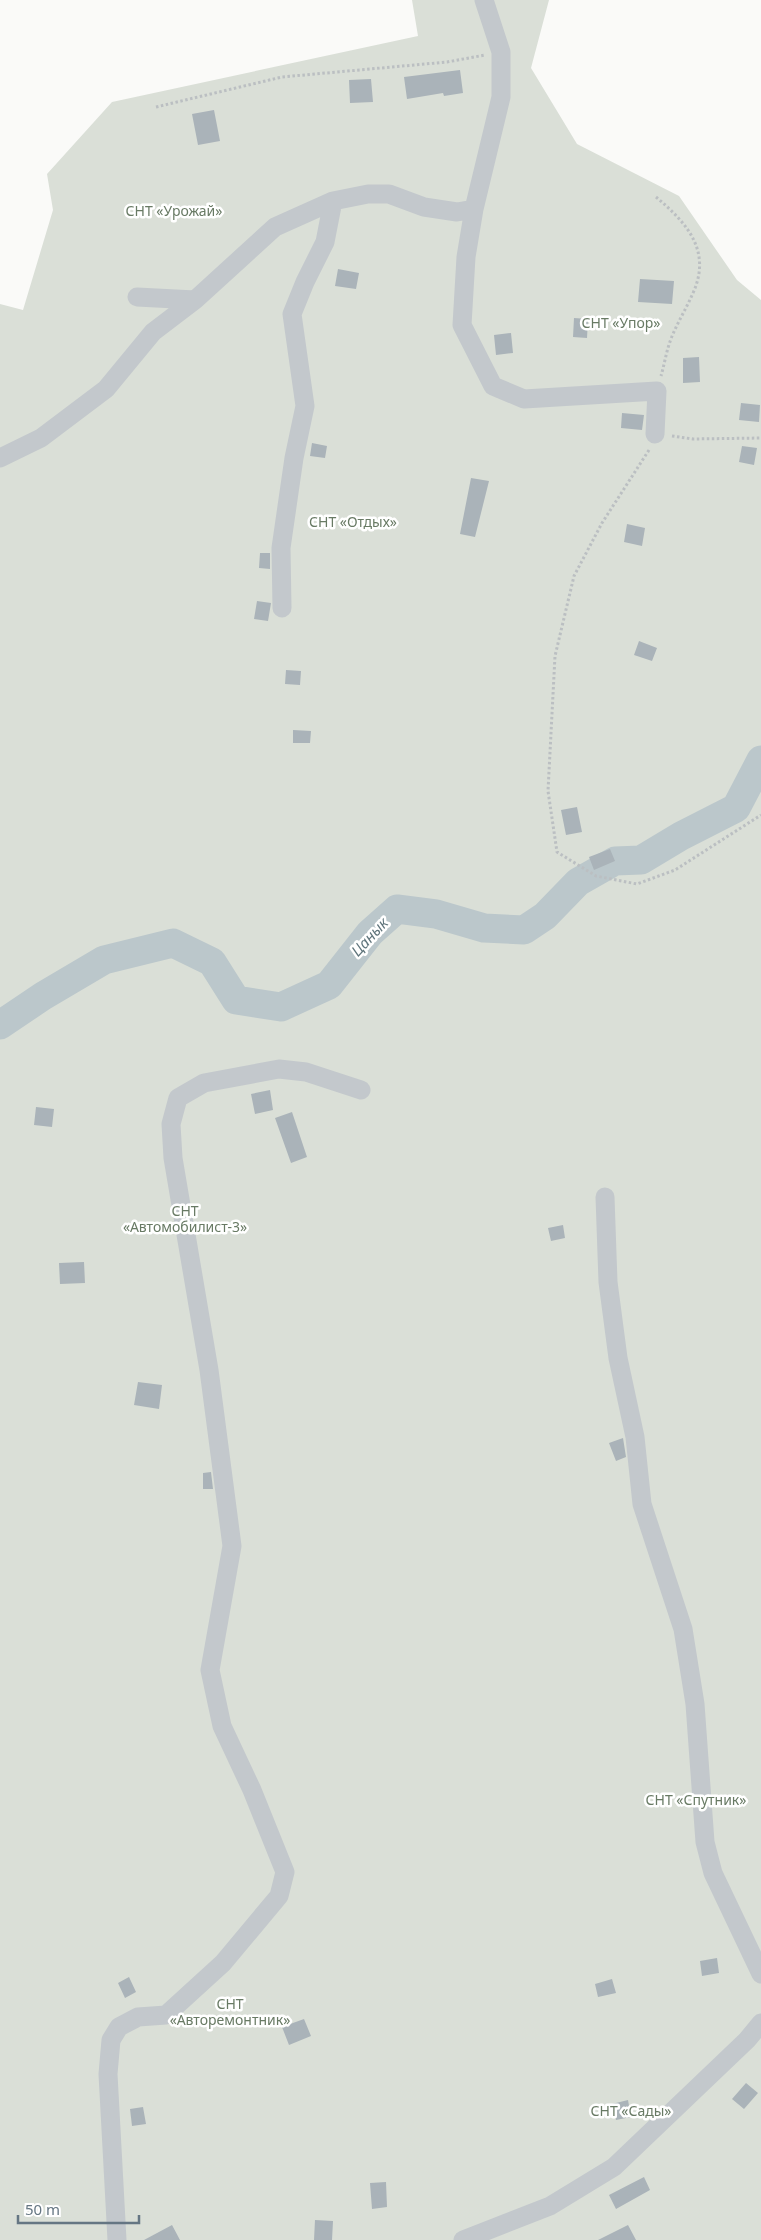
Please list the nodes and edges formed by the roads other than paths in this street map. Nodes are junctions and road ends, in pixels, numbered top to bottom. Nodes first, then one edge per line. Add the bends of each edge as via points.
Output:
1 (484, 0) edge
2 (333, 201) junction
3 (474, 209) junction
4 (137, 297) dead end
5 (195, 300) junction
6 (655, 434) road end
7 (0, 458) edge
8 (282, 608) dead end
9 (361, 1090) dead end
10 (605, 1197) dead end
11 (761, 1974) edge
12 (761, 2023) edge
13 (117, 2240) edge
14 (463, 2240) edge

1 - 3 street via 501,52 501,96
2 - 3 street via 368,194 389,194 424,207 457,212
2 - 5 street via 275,227
2 - 8 street via 325,242 292,314 304,406 281,548
3 - 6 street via 466,257 462,325 493,386 524,399 657,391
4 - 5 street
5 - 7 street via 153,332 106,389 41,438
9 - 13 street via 306,1072 278,1069 204,1083 178,1098 171,1124 173,1158 209,1370 232,1546 210,1670 222,1726 285,1872 280,1896 223,1963 166,2015 138,2017 119,2027 111,2040 108,2074
10 - 11 street via 608,1282 618,1358 636,1437 642,1504 683,1630 695,1704 705,1842 713,1873
12 - 14 street via 741,2047 614,2167 550,2206

